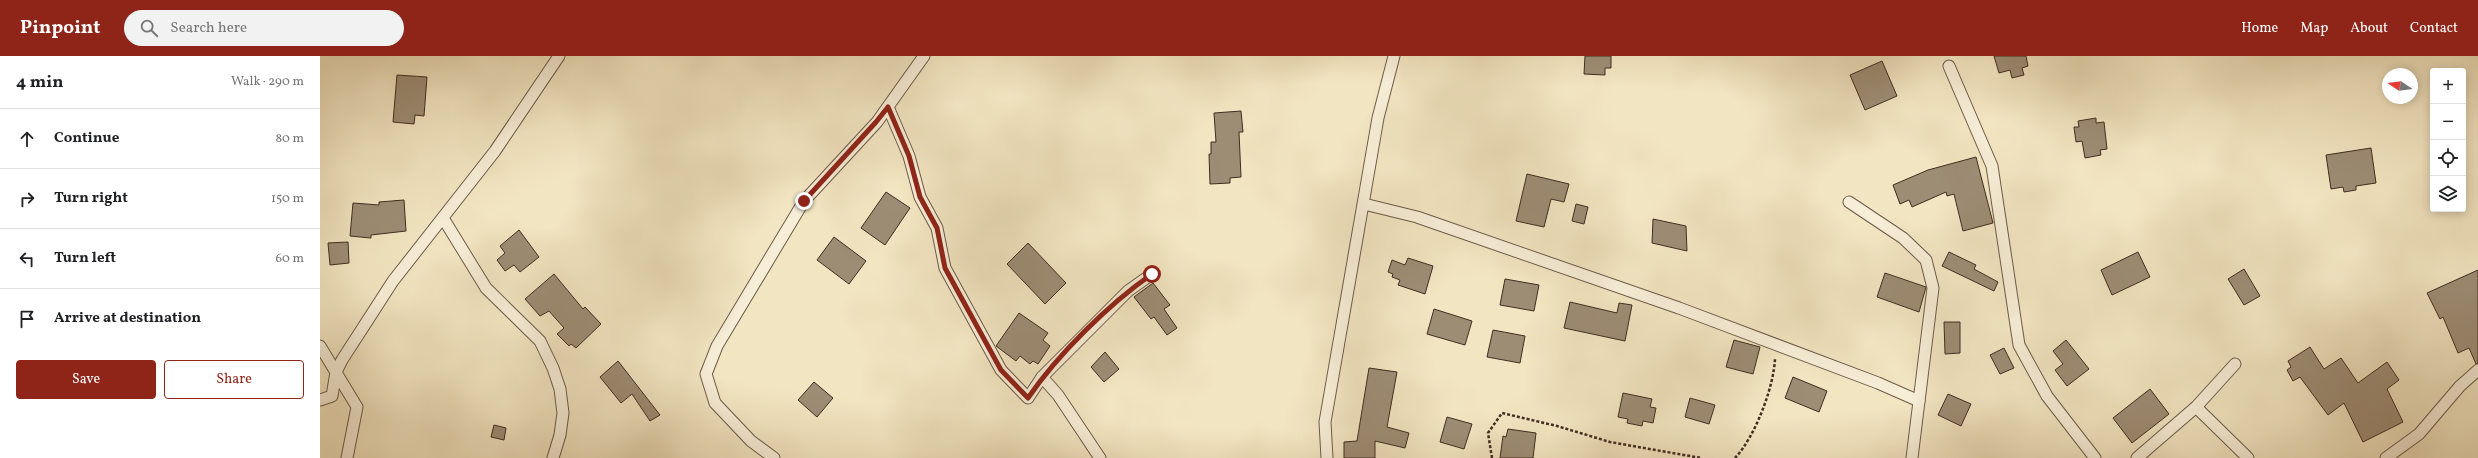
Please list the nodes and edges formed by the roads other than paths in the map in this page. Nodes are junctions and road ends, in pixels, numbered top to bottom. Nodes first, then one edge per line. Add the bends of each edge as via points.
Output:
1 (559, 56) edge
2 (924, 56) edge
3 (1394, 56) edge
4 (1949, 66) dead end
5 (888, 107) junction
6 (1849, 202) dead end
7 (1364, 204) junction
8 (443, 218) junction
9 (1152, 274) dead end
10 (320, 346) edge
11 (2236, 364) dead end
12 (2478, 370) edge
13 (336, 372) junction
14 (1042, 377) junction
15 (320, 400) edge
16 (1920, 401) junction
17 (2196, 408) junction
18 (347, 458) edge
19 (552, 458) edge
20 (774, 458) edge
21 (1100, 458) edge
22 (1327, 458) edge
23 (1912, 458) edge
24 (2095, 458) edge
25 (2137, 458) edge
26 (2248, 458) edge
27 (2386, 458) edge

1 - 8 street via 495,151
2 - 5 street
3 - 7 street via 1378,118
4 - 24 street via 1992,166 2018,345 2047,396
5 - 14 street via 909,156 920,197 937,228 945,268 970,318 1001,370 1028,398
5 - 20 street via 804,201 717,346 706,374 715,403 751,441
6 - 16 street via 1903,238 1926,260 1933,288
7 - 16 street via 1417,217 1679,308 1878,382
7 - 22 street via 1325,422
8 - 13 street via 393,281
8 - 19 street via 486,288 540,341 553,368 560,389 563,414 560,435
9 - 14 street via 1128,291
10 - 13 street
11 - 17 street
12 - 27 street via 2460,386 2419,434
13 - 15 street via 332,396
13 - 18 street via 357,407
14 - 21 street via 1058,395
16 - 23 street
17 - 25 street
17 - 26 street

